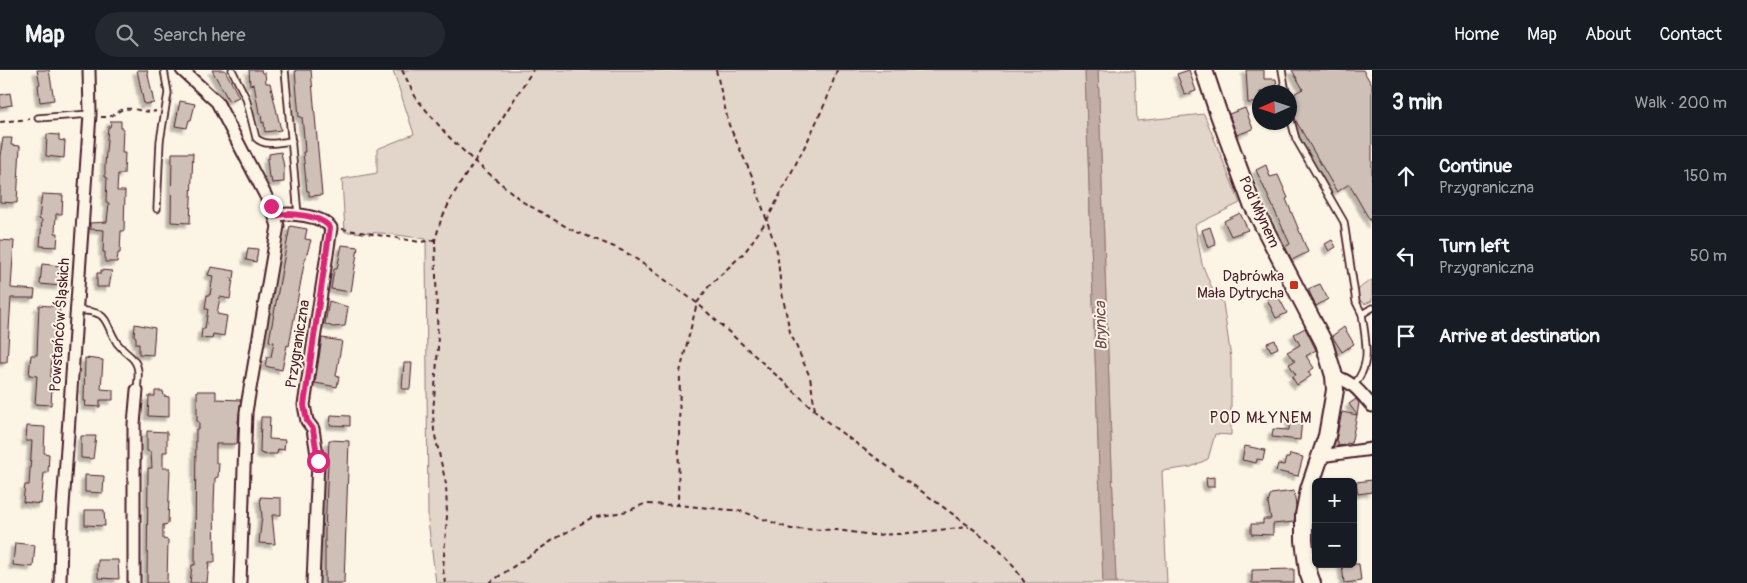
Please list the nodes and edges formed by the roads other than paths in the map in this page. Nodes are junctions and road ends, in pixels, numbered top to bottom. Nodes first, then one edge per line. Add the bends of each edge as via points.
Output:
1 (89, 70) edge
2 (164, 70) edge
3 (182, 70) edge
4 (232, 70) edge
5 (285, 70) edge
6 (1204, 70) edge
7 (1282, 70) edge
8 (1285, 85) edge
9 (90, 114) junction
10 (38, 118) road end
11 (1294, 130) edge
12 (292, 141) junction
13 (157, 209) dead end
14 (275, 216) junction
15 (298, 216) junction
16 (1372, 308) edge
17 (76, 310) junction
18 (1362, 314) junction
19 (1334, 376) junction
20 (1354, 385) junction
21 (137, 390) joint
22 (1372, 406) edge
23 (1372, 449) edge
24 (1320, 456) junction
25 (60, 583) edge
26 (134, 583) edge
27 (240, 583) edge
28 (313, 583) edge
29 (1312, 583) edge

1 - 9 street, Powstańców Śląskich
2 - 13 lane via 168,93 160,142
3 - 14 street via 217,102
4 - 12 lane via 246,98 256,138 264,143
5 - 12 lane
6 - 19 street, Pod Młynem via 1252,202 1324,343
7 - 8 lane
9 - 10 lane
9 - 17 street, Powstańców Śląskich
11 - 18 lane via 1344,222 1356,302
12 - 15 lane
14 - 15 street
14 - 27 street via 278,226 246,412
15 - 28 street, Przygraniczna via 319,218 330,228 304,405 307,421 313,429 318,461
16 - 18 lane
17 - 21 lane via 97,312 105,317 118,344 138,366
17 - 25 street, Powstańców Śląskich
18 - 20 lane via 1371,359 1369,368
19 - 20 street
19 - 24 street, Pod Młynem via 1332,411
20 - 22 street
21 - 26 street
23 - 24 street
24 - 29 street, Pod Młynem via 1304,515 1304,540

